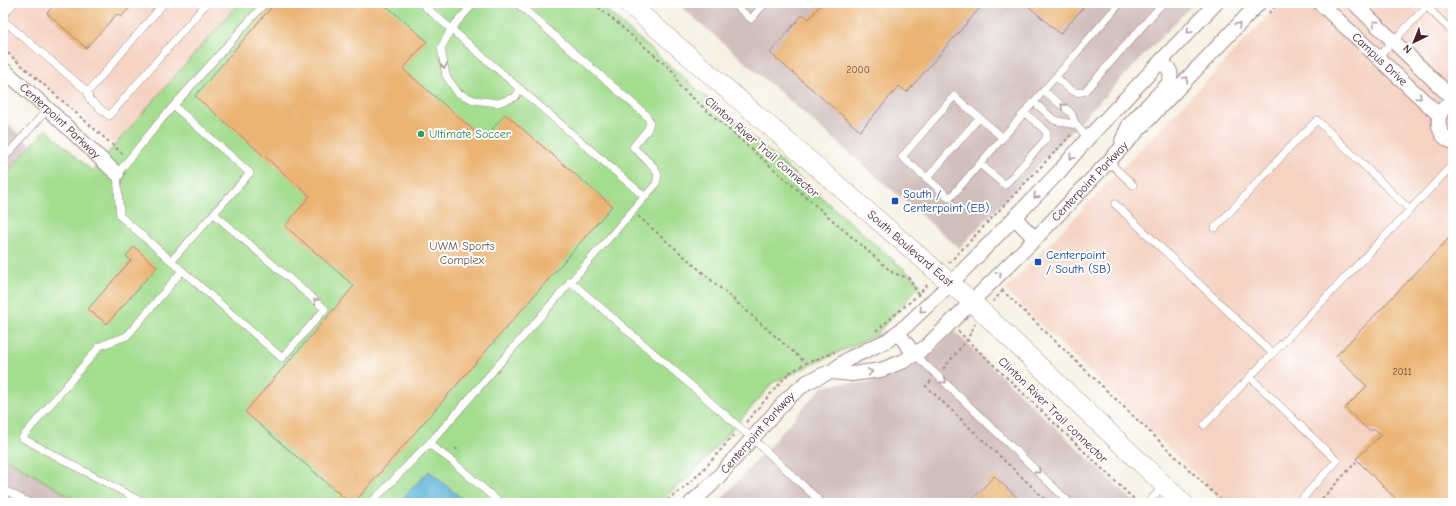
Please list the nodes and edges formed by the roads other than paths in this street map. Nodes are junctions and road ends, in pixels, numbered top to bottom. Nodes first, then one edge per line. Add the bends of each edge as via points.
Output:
1 (14, 3) edge
2 (164, 3) edge
3 (207, 3) edge
4 (265, 3) edge
5 (421, 3) edge
6 (474, 3) edge
7 (517, 3) edge
8 (628, 3) edge
9 (733, 3) edge
10 (765, 3) edge
11 (1120, 3) edge
12 (1163, 3) edge
13 (1216, 3) edge
14 (1259, 3) edge
15 (1320, 3) edge
16 (1354, 3) edge
17 (1428, 5) edge
18 (3, 16) edge
19 (3, 20) edge
20 (451, 29) junction
21 (1453, 32) edge
22 (1393, 40) junction
23 (1377, 58) junction
24 (1161, 61) junction
25 (3, 69) edge
26 (1056, 77) junction
27 (521, 89) junction
28 (1044, 90) junction
29 (88, 92) junction
30 (1453, 100) edge
31 (1034, 102) junction
32 (174, 106) junction
33 (48, 109) junction
34 (1025, 113) junction
35 (1439, 115) junction
36 (979, 118) junction
37 (1076, 125) junction
38 (1003, 138) junction
39 (1088, 138) junction
40 (1453, 142) edge
41 (1112, 158) junction
42 (3, 160) edge
43 (980, 164) junction
44 (1453, 164) edge
45 (117, 174) junction
46 (926, 178) junction
47 (1133, 185) dead end
48 (644, 197) junction
49 (1115, 204) dead end
50 (1410, 210) junction
51 (214, 214) junction
52 (1015, 218) junction
53 (1215, 228) dead end
54 (1035, 239) junction
55 (171, 261) junction
56 (182, 271) junction
57 (570, 281) junction
58 (951, 283) junction
59 (972, 302) junction
60 (898, 333) junction
61 (1272, 353) junction
62 (915, 355) junction
63 (831, 372) junction
64 (1250, 377) junction
65 (1204, 425) dead end
66 (752, 438) junction
67 (429, 444) junction
68 (1164, 485) junction
69 (3, 488) edge
70 (820, 502) edge
71 (30, 503) edge
72 (144, 503) edge
73 (371, 503) edge
74 (500, 503) edge
75 (691, 503) edge
76 (1070, 503) edge
77 (1148, 503) edge
78 (1183, 503) edge
79 (1299, 503) edge

1 - 18 lane
2 - 29 lane
3 - 29 lane via 109,116 89,99
4 - 32 lane
5 - 20 lane
6 - 20 lane
7 - 48 lane via 646,115 650,122 648,129 633,147 654,167 658,175 656,184
8 - 58 street, South Boulevard East
9 - 10 lane via 751,19
11 - 26 lane
12 - 26 lane via 1081,94
13 -> 24 street, Centerpoint Parkway
41 -> 14 street, Centerpoint Parkway
15 - 23 street, Campus Drive
22 -> 16 street, Campus Drive
17 - 21 lane
17 - 22 lane
19 - 29 lane
20 - 27 lane
20 -> 27 lane via 442,48 446,76 458,94 474,100 498,103 515,97
22 - 23 lane
22 - 30 street, Campus Drive
23 -> 35 street, Campus Drive
24 - 39 street, Centerpoint Parkway
24 - 41 street via 1171,76 1169,83 1130,125
25 - 33 street, Centerpoint Parkway
26 - 28 lane
27 - 48 lane
28 - 31 lane
37 -> 28 lane via 1071,113
30 - 35 street
31 - 34 lane
31 - 37 lane via 1054,120
32 - 45 lane
32 - 51 lane via 250,173
33 - 42 lane
33 - 45 street, Centerpoint Parkway
34 - 38 lane
34 - 43 lane via 1045,130 1046,139 1005,185
35 - 40 street via 1438,125 1442,134
36 - 38 lane
36 - 46 lane
36 - 46 lane via 954,96 902,157
37 - 39 lane
38 - 43 lane
39 -> 52 street, Centerpoint Parkway
41 - 47 lane
41 - 54 street, Centerpoint Parkway
43 - 46 lane via 950,198
44 - 50 lane
45 - 55 lane via 120,216
48 - 57 lane
49 - 61 lane
50 - 53 lane via 1317,120
50 - 61 lane
51 - 55 lane
56 -> 51 lane via 282,358 325,309
52 - 54 street
52 - 58 street, Centerpoint Parkway
59 -> 54 street, Centerpoint Parkway
55 - 56 lane
56 - 72 lane via 127,336 100,346 22,438
57 - 66 lane
57 - 67 lane
58 - 59 street, South Boulevard East
58 -> 60 street, Centerpoint Parkway
59 - 62 street, Centerpoint Parkway
59 - 68 street, South Boulevard East
60 - 62 street
60 - 63 street, Centerpoint Parkway via 848,359
61 - 64 lane
63 -> 62 street, Centerpoint Parkway via 852,374 881,370
62 -> 76 lane
63 - 66 street, Centerpoint Parkway via 813,379 796,391
64 - 65 lane
64 - 79 lane via 1337,461
66 - 70 lane
66 - 75 street, Centerpoint Parkway via 711,485
67 - 73 lane
67 - 74 lane
68 - 77 lane
68 - 78 street, South Boulevard East
69 - 71 lane

